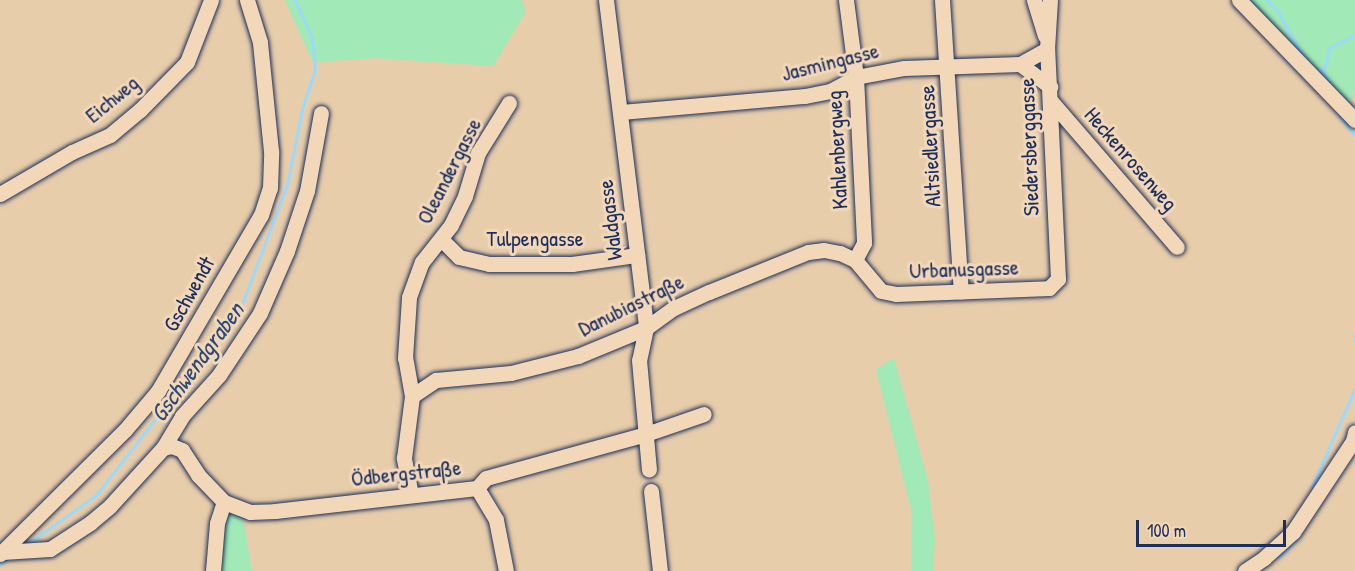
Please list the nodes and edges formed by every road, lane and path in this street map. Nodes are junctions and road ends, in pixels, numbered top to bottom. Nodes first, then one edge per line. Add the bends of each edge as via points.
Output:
1 (211, 0) edge
2 (248, 0) edge
3 (606, 0) edge
4 (846, 0) edge
5 (942, 0) edge
6 (1034, 0) edge
7 (1050, 0) edge
8 (1239, 0) edge
9 (1047, 43) junction
10 (1020, 64) junction
11 (948, 67) junction
12 (856, 76) junction
13 (1050, 93) junction
14 (509, 103) dead end
15 (621, 112) junction
16 (321, 113) dead end
17 (1355, 120) edge
18 (0, 194) edge
19 (441, 238) junction
20 (1177, 247) dead end
21 (637, 255) junction
22 (855, 260) junction
23 (1049, 288) joint
24 (961, 291) junction
25 (646, 328) junction
26 (412, 396) junction
27 (704, 414) dead end
28 (1355, 432) edge
29 (646, 434) junction
30 (163, 448) junction
31 (649, 470) dead end
32 (477, 488) junction
33 (651, 491) dead end
34 (411, 495) junction
35 (224, 502) junction
36 (10, 552) edge
37 (213, 571) edge
38 (506, 571) edge
39 (660, 571) edge
40 (1245, 571) edge

1 - 18 street, Eichweg via 187,62 140,110 110,135
2 - 36 street, Gschwendt via 260,42 271,151 270,188 261,215 158,391
3 - 15 street, Waldgasse
4 - 12 street, Kahlenbergweg
5 - 11 street, Altsiedlergasse
6 - 9 street
7 - 9 street, Siedersberggasse
8 - 17 street
9 - 10 street, Jasmingasse
9 - 13 street, Siedersberggasse
10 - 11 street, Jasmingasse
10 - 13 street, Heckenrosenweg
11 - 12 street, Jasmingasse via 904,68
11 - 24 street, Altsiedlergasse
12 - 15 street, Jasmingasse via 830,91 805,96
12 - 22 street, Kahlenbergweg via 864,243
13 - 20 street, Heckenrosenweg
13 - 23 street, Siedersberggasse via 1058,279
14 - 19 street, Oleandergasse via 478,153 465,196
15 - 21 street, Waldgasse
16 - 30 street, Gschwendt via 307,191 260,313 219,375 182,416
19 - 21 street, Tulpengasse via 459,257 489,264 572,264
19 - 26 street, Oleandergasse via 422,262 409,297 405,358
21 - 25 street, Waldgasse
22 - 24 street, Urbanusgasse via 881,291
22 - 25 street, Danubiastraße via 824,250 808,252 674,308
23 - 24 street, Urbanusgasse
25 - 26 street, Danubiastraße via 579,356 511,373 436,380
25 - 29 street, Waldgasse via 639,360
26 - 34 street via 404,458
27 - 29 street, Ödbergstraße
28 - 40 street via 1353,441 1293,532
29 - 31 street, Waldgasse
29 - 32 street, Ödbergstraße via 486,478
30 - 35 street, Ödbergstraße via 182,450 198,475
30 - 36 street, Gschwendt via 90,523 50,549
32 - 34 street, Ödbergstraße
32 - 38 street via 496,520
33 - 39 street
34 - 35 street, Ödbergstraße via 250,512
35 - 37 street via 217,523

